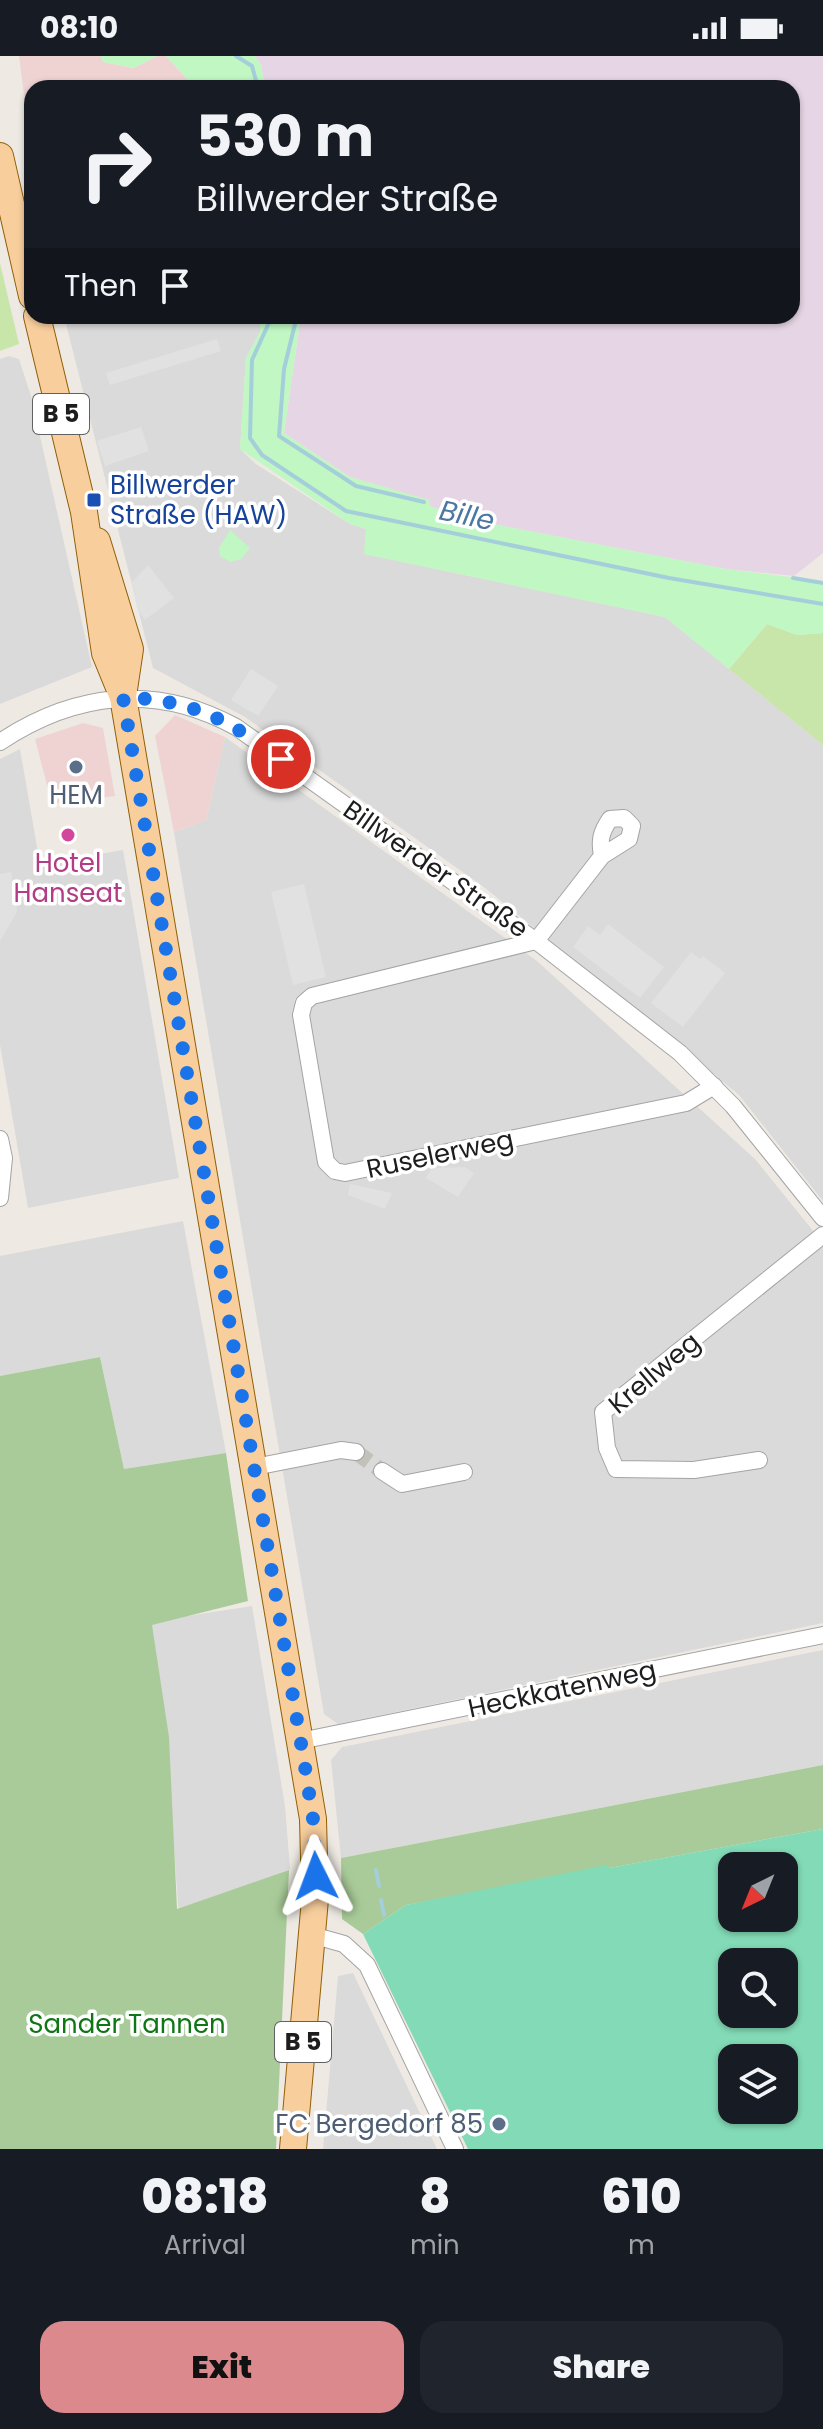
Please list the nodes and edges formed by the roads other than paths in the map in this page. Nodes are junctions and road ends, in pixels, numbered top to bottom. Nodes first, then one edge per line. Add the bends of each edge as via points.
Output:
1 (0, 156) edge
2 (24, 261) edge
3 (39, 324) edge
4 (123, 697) junction
5 (0, 742) edge
6 (602, 856) dead end
7 (536, 941) junction
8 (714, 1086) junction
9 (0, 1139) edge
10 (0, 1198) edge
11 (823, 1218) edge
12 (823, 1235) edge
13 (356, 1452) tunnel mouth
14 (759, 1460) dead end
15 (255, 1467) junction
16 (382, 1471) tunnel mouth
17 (464, 1472) dead end
18 (823, 1635) edge
19 (300, 1741) junction
20 (312, 1935) junction
21 (293, 2149) edge
22 (455, 2149) edge

1 - 2 main road
3 - 4 main road, B 5 via 84,512 105,653
4 - 5 street, Billwerder Straße via 80,705
4 - 7 street, Billwerder Straße via 166,699 236,727
4 - 15 main road, B 5
6 - 7 street, Billwerder Straße
7 - 8 street, Billwerder Straße via 680,1053
7 - 8 street, Ruselerweg via 312,996 304,1003 301,1015 323,1155 331,1169 345,1173 686,1103
8 - 11 street, Billwerder Straße
9 - 10 street
12 - 14 street, Krellweg via 603,1412 607,1448 616,1469 694,1470
13 - 15 street via 341,1450
15 - 19 main road, B 5
16 - 17 street via 402,1484
18 - 19 street, Heckkatenweg
19 - 20 main road, B 5 via 313,1819
20 - 21 main road, B 5
20 - 22 street via 344,1944 367,1965

